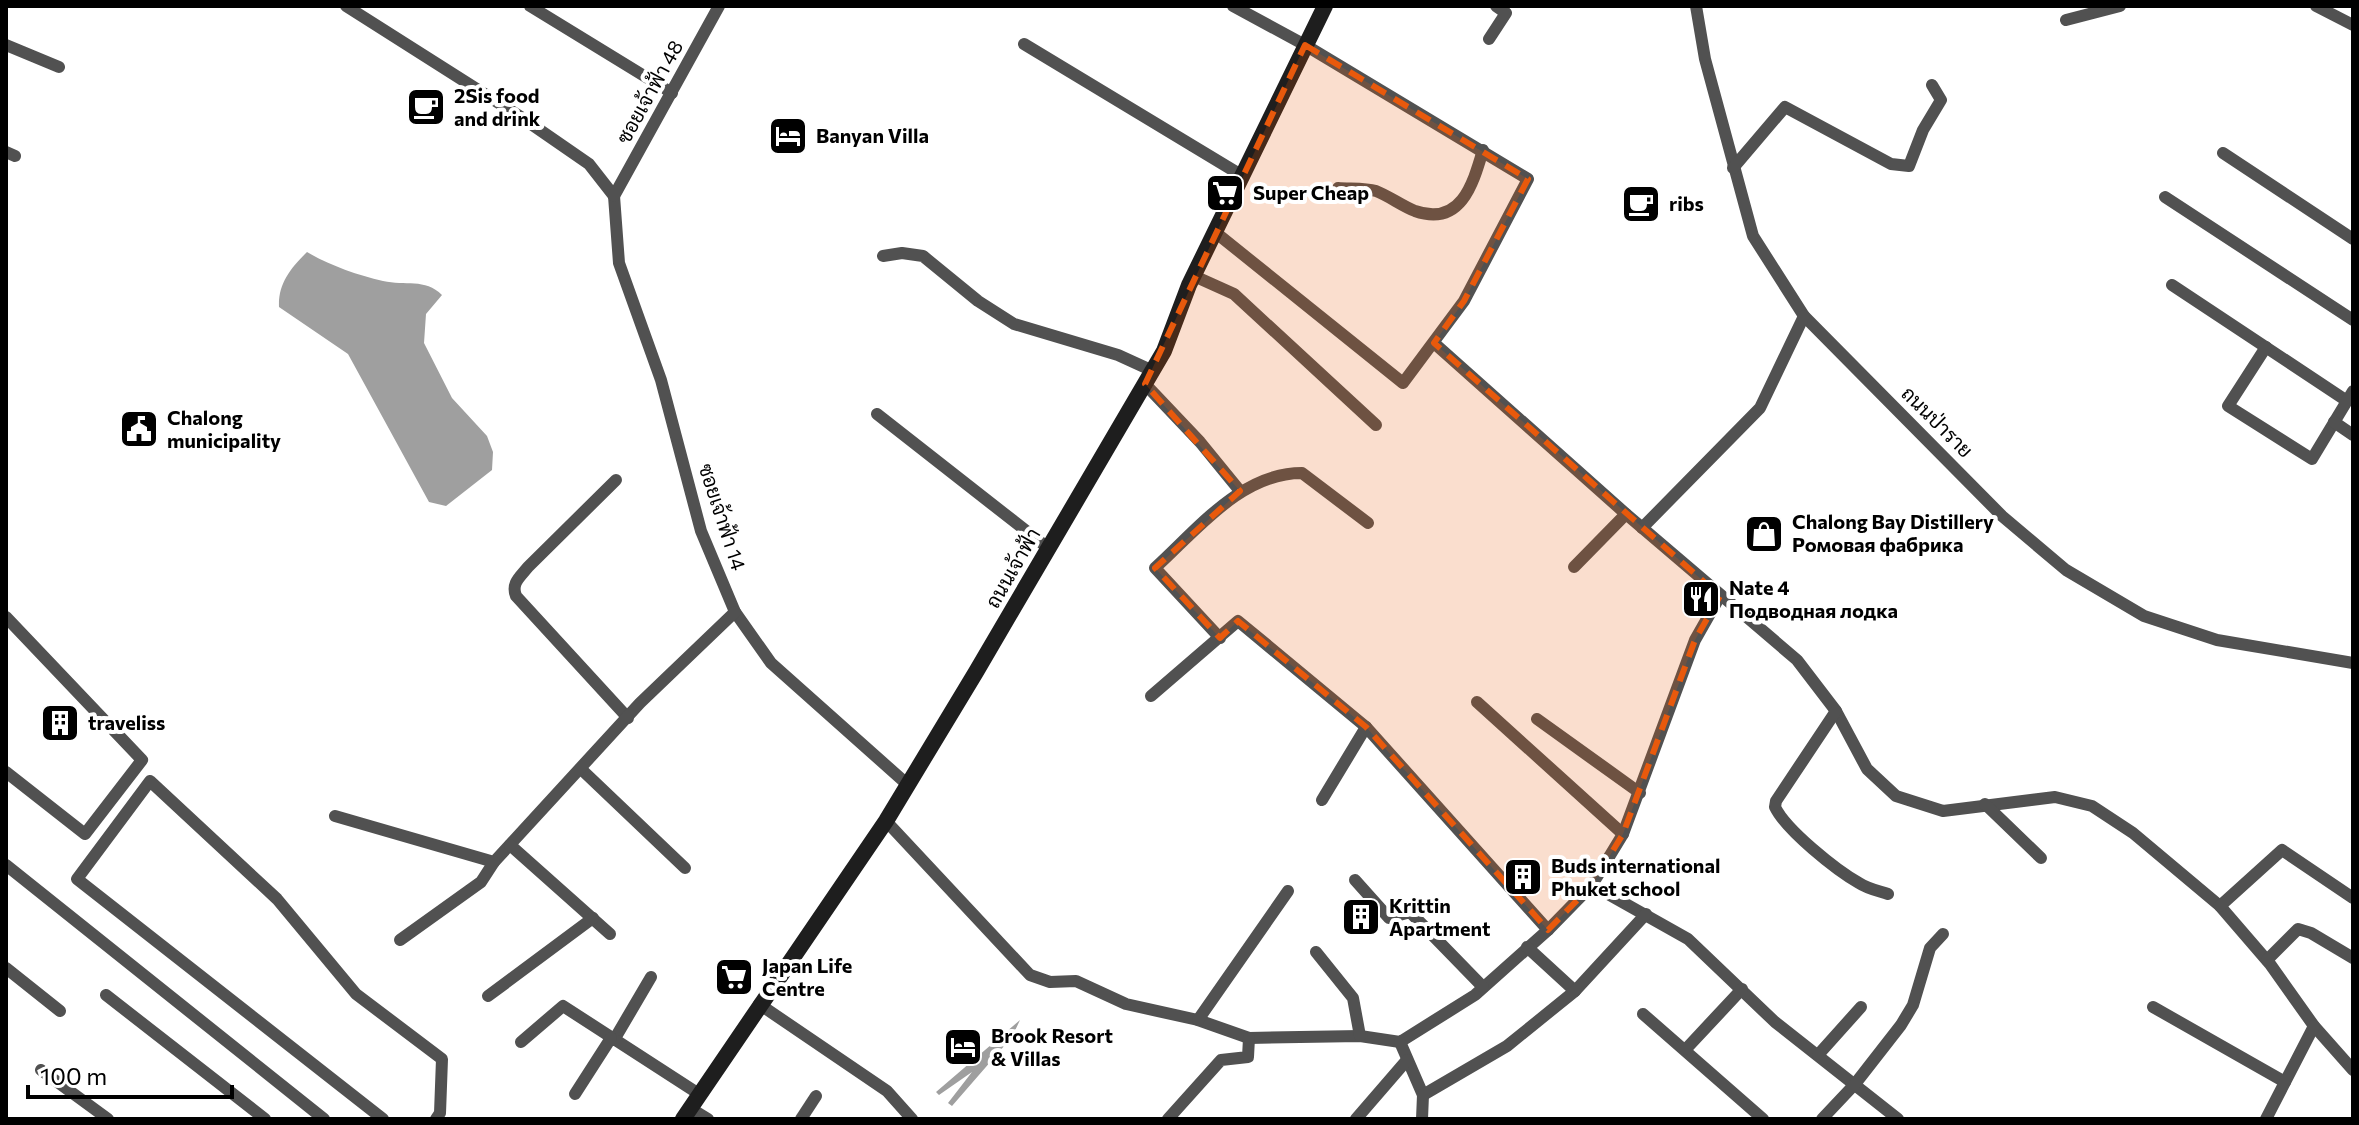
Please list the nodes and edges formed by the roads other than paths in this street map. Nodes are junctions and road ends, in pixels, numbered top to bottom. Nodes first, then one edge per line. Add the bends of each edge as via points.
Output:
1 (346, 6) edge
2 (530, 6) edge
3 (719, 6) edge
4 (1233, 6) edge
5 (1325, 6) edge
6 (1496, 6) edge
7 (1696, 6) edge
8 (2120, 6) edge
9 (2316, 6) edge
10 (2066, 20) dead end
11 (2353, 25) edge
12 (1489, 39) dead end
13 (1024, 44) dead end
14 (6, 45) edge
15 (1305, 45) junction
16 (59, 67) dead end
17 (1932, 85) dead end
18 (672, 93) junction
19 (1483, 150) junction
20 (2223, 153) dead end
21 (1733, 168) junction
22 (1241, 175) junction
23 (1338, 188) dead end
24 (614, 196) junction
25 (2165, 197) dead end
26 (1215, 232) junction
27 (2353, 239) edge
28 (883, 256) dead end
29 (1194, 276) junction
30 (2172, 285) dead end
31 (1804, 316) junction
32 (2353, 320) edge
33 (1434, 343) junction
34 (2266, 347) junction
35 (1149, 378) junction
36 (2350, 396) edge
37 (877, 414) dead end
38 (2334, 422) junction
39 (1376, 425) dead end
40 (2353, 435) edge
41 (616, 480) dead end
42 (1240, 491) junction
43 (1626, 514) junction
44 (1368, 523) dead end
45 (1642, 528) junction
46 (1048, 548) junction
47 (1574, 567) dead end
48 (1720, 596) junction
49 (735, 612) junction
50 (6, 617) edge
51 (1220, 638) junction
52 (2353, 663) edge
53 (1151, 696) dead end
54 (1477, 702) dead end
55 (1836, 711) junction
56 (628, 718) junction
57 (1537, 719) dead end
58 (1366, 727) junction
59 (581, 769) junction
60 (6, 772) edge
61 (908, 785) junction
62 (1640, 793) junction
63 (1322, 800) dead end
64 (1985, 804) junction
65 (335, 816) dead end
66 (886, 821) junction
67 (1623, 834) junction
68 (510, 845) junction
69 (2041, 858) dead end
70 (494, 862) junction
71 (6, 865) edge
72 (685, 868) dead end
73 (1355, 880) dead end
74 (1592, 885) junction
75 (1288, 891) dead end
76 (1888, 894) dead end
77 (2353, 898) edge
78 (2220, 906) junction
79 (1646, 914) junction
80 (593, 918) junction
81 (1548, 930) junction
82 (610, 934) dead end
83 (1943, 934) dead end
84 (400, 940) dead end
85 (1527, 947) junction
86 (1316, 952) dead end
87 (2353, 958) edge
88 (2267, 960) junction
89 (6, 968) edge
90 (651, 977) dead end
91 (1483, 987) junction
92 (1742, 989) junction
93 (1575, 991) junction
94 (106, 995) dead end
95 (488, 996) dead end
96 (759, 1004) junction
97 (1861, 1007) dead end
98 (2153, 1007) dead end
99 (60, 1011) dead end
100 (1643, 1014) dead end
101 (1198, 1020) junction
102 (2314, 1026) junction
103 (1360, 1036) junction
104 (1249, 1038) junction
105 (612, 1039) junction
106 (521, 1042) dead end
107 (1400, 1042) junction
108 (1686, 1049) junction
109 (1818, 1055) junction
110 (1407, 1060) junction
111 (41, 1070) dead end
112 (2353, 1070) edge
113 (2285, 1082) junction
114 (1855, 1084) junction
115 (575, 1094) dead end
116 (1423, 1095) junction
117 (816, 1096) dead end
118 (691, 1107) edge
119 (441, 1117) edge
120 (108, 1119) edge
121 (265, 1119) edge
122 (324, 1119) edge
123 (383, 1119) edge
124 (708, 1119) edge
125 (801, 1119) edge
126 (912, 1119) edge
127 (1168, 1119) edge
128 (1356, 1119) edge
129 (1422, 1119) edge
130 (1763, 1119) edge
131 (1822, 1119) edge
132 (1898, 1119) edge
133 (2266, 1119) edge

1 - 24 street via 589,164
2 - 18 street
3 - 18 street, ซอยเจ้าฟ้า 48
4 - 15 street
5 - 15 main road, ถนนเจ้าฟ้า
6 - 12 street via 1506,13
7 - 21 street, ถนนป่าราย
8 - 10 street
9 - 11 street
13 - 22 street
14 - 16 street
15 - 19 street
15 - 22 main road, ถนนเจ้าฟ้า
17 - 21 street via 1941,100 1909,166 1891,164 1785,107
18 - 24 street, ซอยเจ้าฟ้า 48
19 - 23 street via 1468,194 1449,210 1419,212 1376,191
19 - 33 street via 1528,179 1464,301
20 - 27 street
21 - 31 street, ถนนป่าราย via 1753,236
22 - 26 main road, ถนนเจ้าฟ้า
24 - 49 street, ซอยเจ้าฟ้า 14 via 619,263 661,380 701,531
25 - 32 street
26 - 29 main road, ถนนเจ้าฟ้า
26 - 33 street via 1403,383
28 - 35 street via 923,256 1014,324 1118,355
29 - 35 main road, ถนนเจ้าฟ้า
29 - 39 street via 1234,294
30 - 34 street
31 - 45 street via 1760,408
31 - 52 street, ถนนป่าราย via 2002,516 2066,570 2144,616 2197,634
33 - 43 street
34 - 36 street
34 - 38 street via 2228,406 2312,459
35 - 42 street
35 - 46 main road, ถนนเจ้าฟ้า
36 - 38 street
37 - 46 street
38 - 40 street
41 - 56 street via 528,567 513,589
42 - 44 street via 1279,475 1302,473
42 - 51 street via 1155,568
43 - 45 street
43 - 47 street
45 - 48 street
46 - 61 main road, ถนนเจ้าฟ้า
48 - 55 street via 1797,660
48 - 62 street via 1695,640
49 - 56 street
49 - 61 street, ซอยเจ้าฟ้า 14 via 771,663
50 - 60 street via 142,760 85,834
51 - 53 street
51 - 58 street via 1238,621
54 - 67 street
55 - 64 street via 1867,769 1896,796 1943,811
55 - 76 street via 1775,807 1842,872 1862,886
56 - 59 street
57 - 62 street
58 - 63 street
58 - 81 street
59 - 68 street
59 - 72 street
61 - 66 main road, ถนนเจ้าฟ้า
62 - 67 street
64 - 69 street
64 - 78 street via 2055,797 2092,806
65 - 70 street
66 - 96 main road, ถนนเจ้าฟ้า
66 - 101 street via 1030,975 1050,982 1076,981 1126,1004
67 - 74 street
68 - 70 street
68 - 80 street
70 - 84 street via 481,882
71 - 122 street
73 - 91 street via 1389,918 1410,912
74 - 79 street
74 - 81 street
75 - 101 street
77 - 78 street via 2282,850
78 - 88 street
79 - 92 street via 1688,939
79 - 93 street
80 - 82 street
80 - 95 street
81 - 85 street
83 - 114 street via 1930,948 1913,1005
85 - 91 street
85 - 93 street
86 - 103 street via 1353,998
87 - 88 street via 2298,929
88 - 102 street
89 - 99 street
90 - 105 street
91 - 107 street
92 - 108 street
92 - 109 street
93 - 116 street via 1507,1046
94 - 121 street
96 - 118 main road, ถนนเจ้าฟ้า
96 - 126 street via 887,1091
97 - 109 street
98 - 113 street
100 - 108 street
101 - 104 street
102 - 112 street
102 - 113 street
103 - 104 street
103 - 107 street
104 - 127 street via 1248,1057 1221,1060
105 - 106 street via 563,1006
105 - 115 street
105 - 118 street
107 - 110 street
108 - 130 street
109 - 114 street
110 - 116 street
110 - 128 street
111 - 120 street
113 - 133 street
114 - 131 street
114 - 132 street
116 - 129 street
117 - 125 street
118 - 124 street
119 - 123 street via 442,1059 356,994 277,899 150,781 77,879

